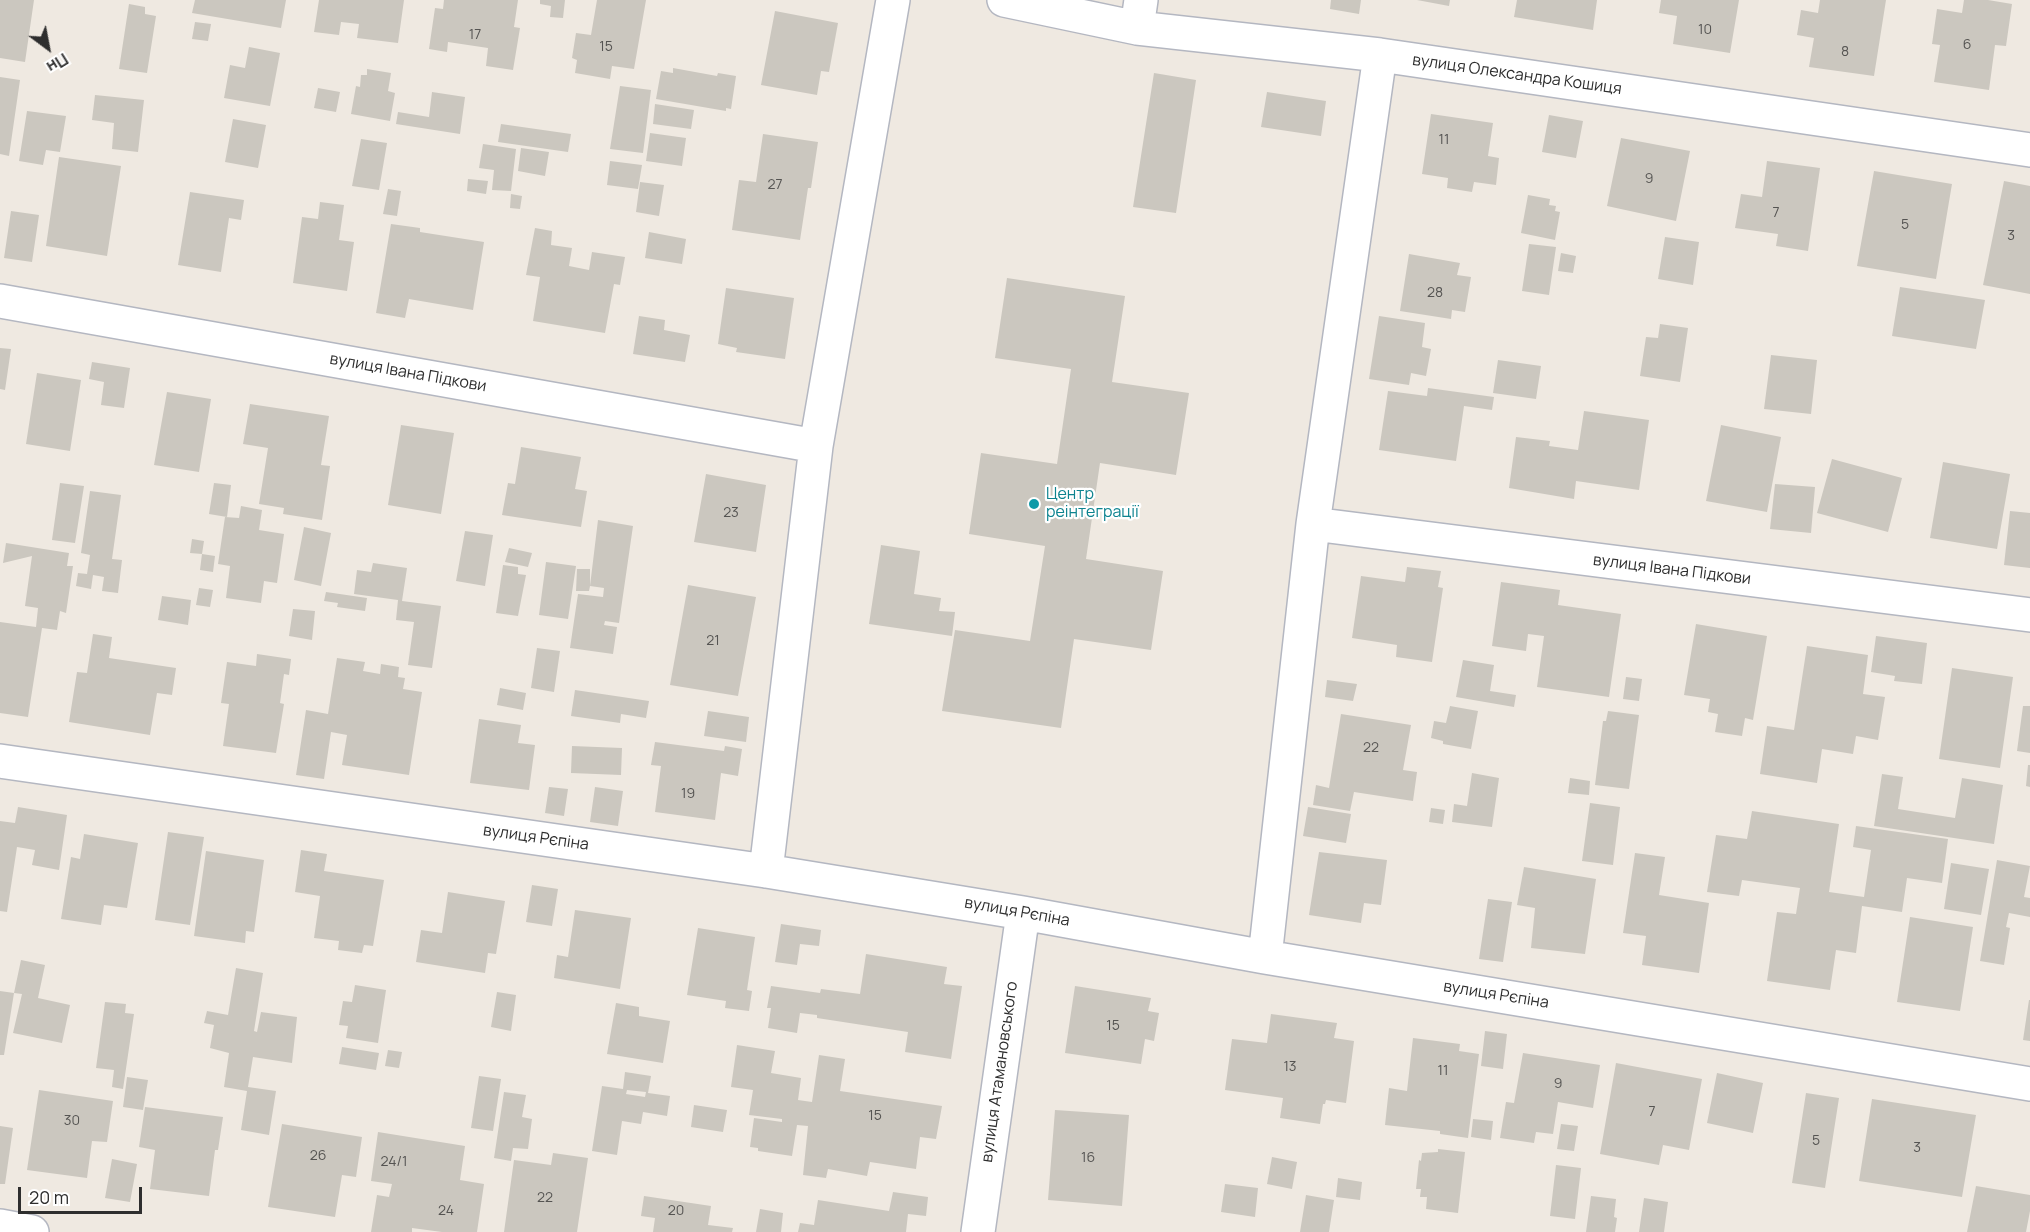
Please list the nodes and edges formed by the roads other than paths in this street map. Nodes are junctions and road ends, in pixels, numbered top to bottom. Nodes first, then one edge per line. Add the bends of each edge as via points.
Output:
1 (893, 0) edge
2 (1004, 0) edge
3 (1139, 14) edge
4 (1380, 55) junction
5 (2030, 150) edge
6 (0, 300) edge
7 (816, 446) junction
8 (1313, 524) junction
9 (2030, 615) edge
10 (0, 761) edge
11 (766, 871) junction
12 (1023, 913) junction
13 (1265, 957) junction
14 (2030, 1084) edge
15 (0, 1226) edge
16 (32, 1232) edge
17 (978, 1232) edge

1 - 7 street
2 - 3 street, вулиця Олександра Кошиця
3 - 4 street, вулиця Олександра Кошиця
4 - 5 street, вулиця Олександра Кошиця
4 - 8 street
6 - 7 street, вулиця Івана Підкови
7 - 11 street
8 - 9 street, вулиця Івана Підкови
8 - 13 street
10 - 11 street, вулиця Рєпіна
11 - 12 street, вулиця Рєпіна
12 - 13 street, вулиця Рєпіна
12 - 17 street, вулиця Атамановського
13 - 14 street, вулиця Рєпіна
15 - 16 street

